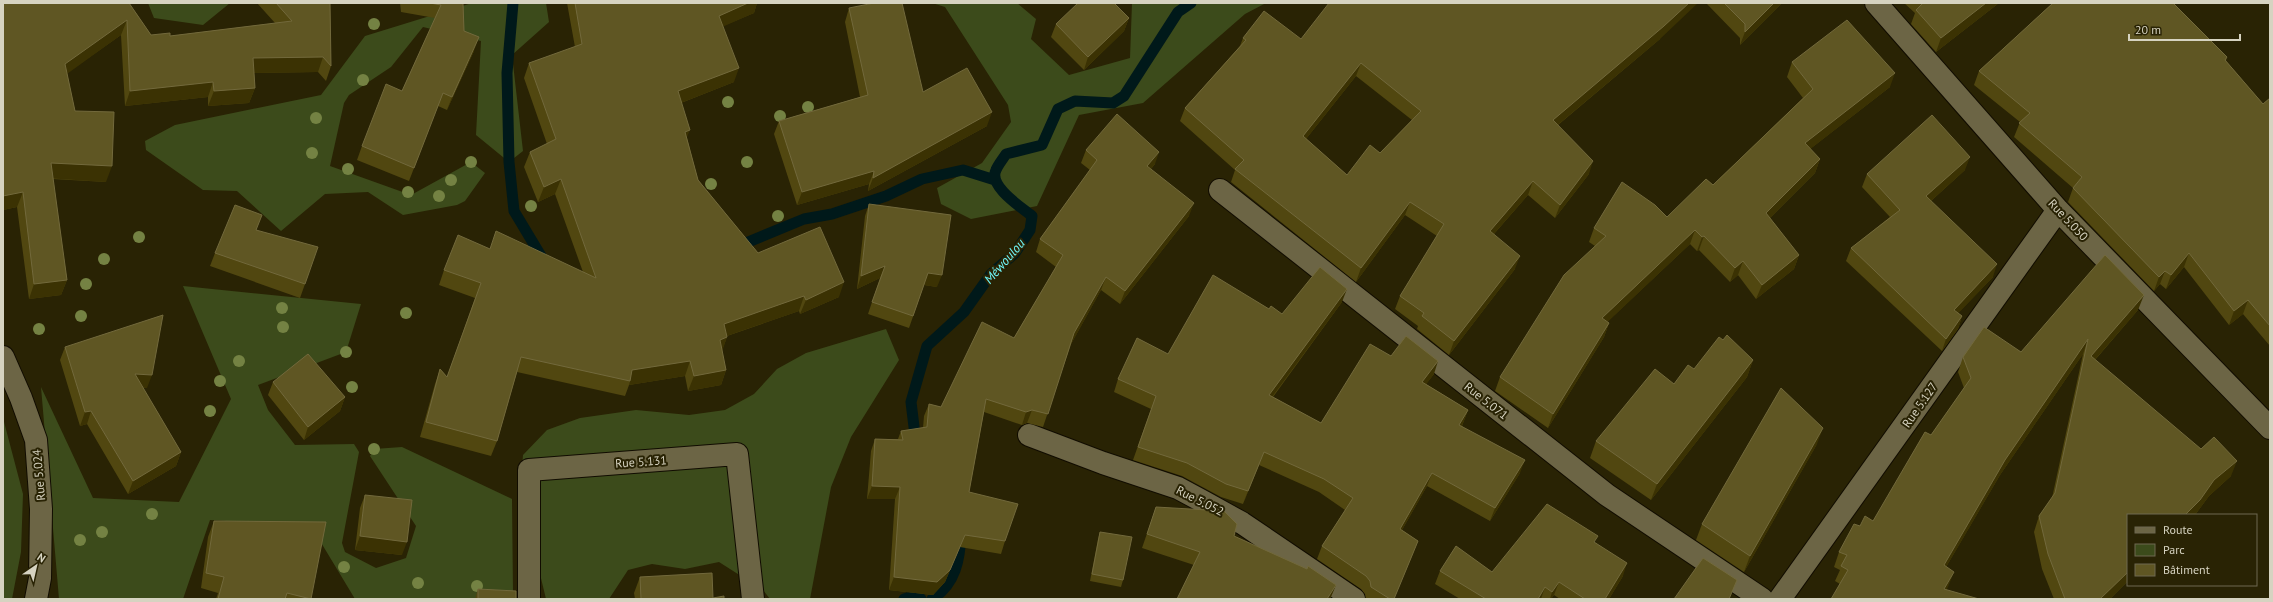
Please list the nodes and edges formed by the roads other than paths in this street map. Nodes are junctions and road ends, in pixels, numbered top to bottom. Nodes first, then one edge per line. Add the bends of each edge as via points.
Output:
1 (1876, 3) edge
2 (1220, 190) dead end
3 (2058, 210) junction
4 (3, 357) edge
5 (2270, 428) edge
6 (1030, 435) dead end
7 (36, 599) edge
8 (529, 599) edge
9 (753, 599) edge
10 (1354, 599) edge
11 (1762, 599) edge
12 (1780, 599) edge

1 - 3 street, Rue 5.050
2 - 11 street, Rue 5.071 via 1607,495
3 - 5 street, Rue 5.050
3 - 12 street, Rue 5.127
4 - 7 street, Rue 5.024 via 36,440 42,509 40,578
6 - 10 street, Rue 5.052 via 1191,495 1242,523
8 - 9 street, Rue 5.131 via 529,470 737,454

